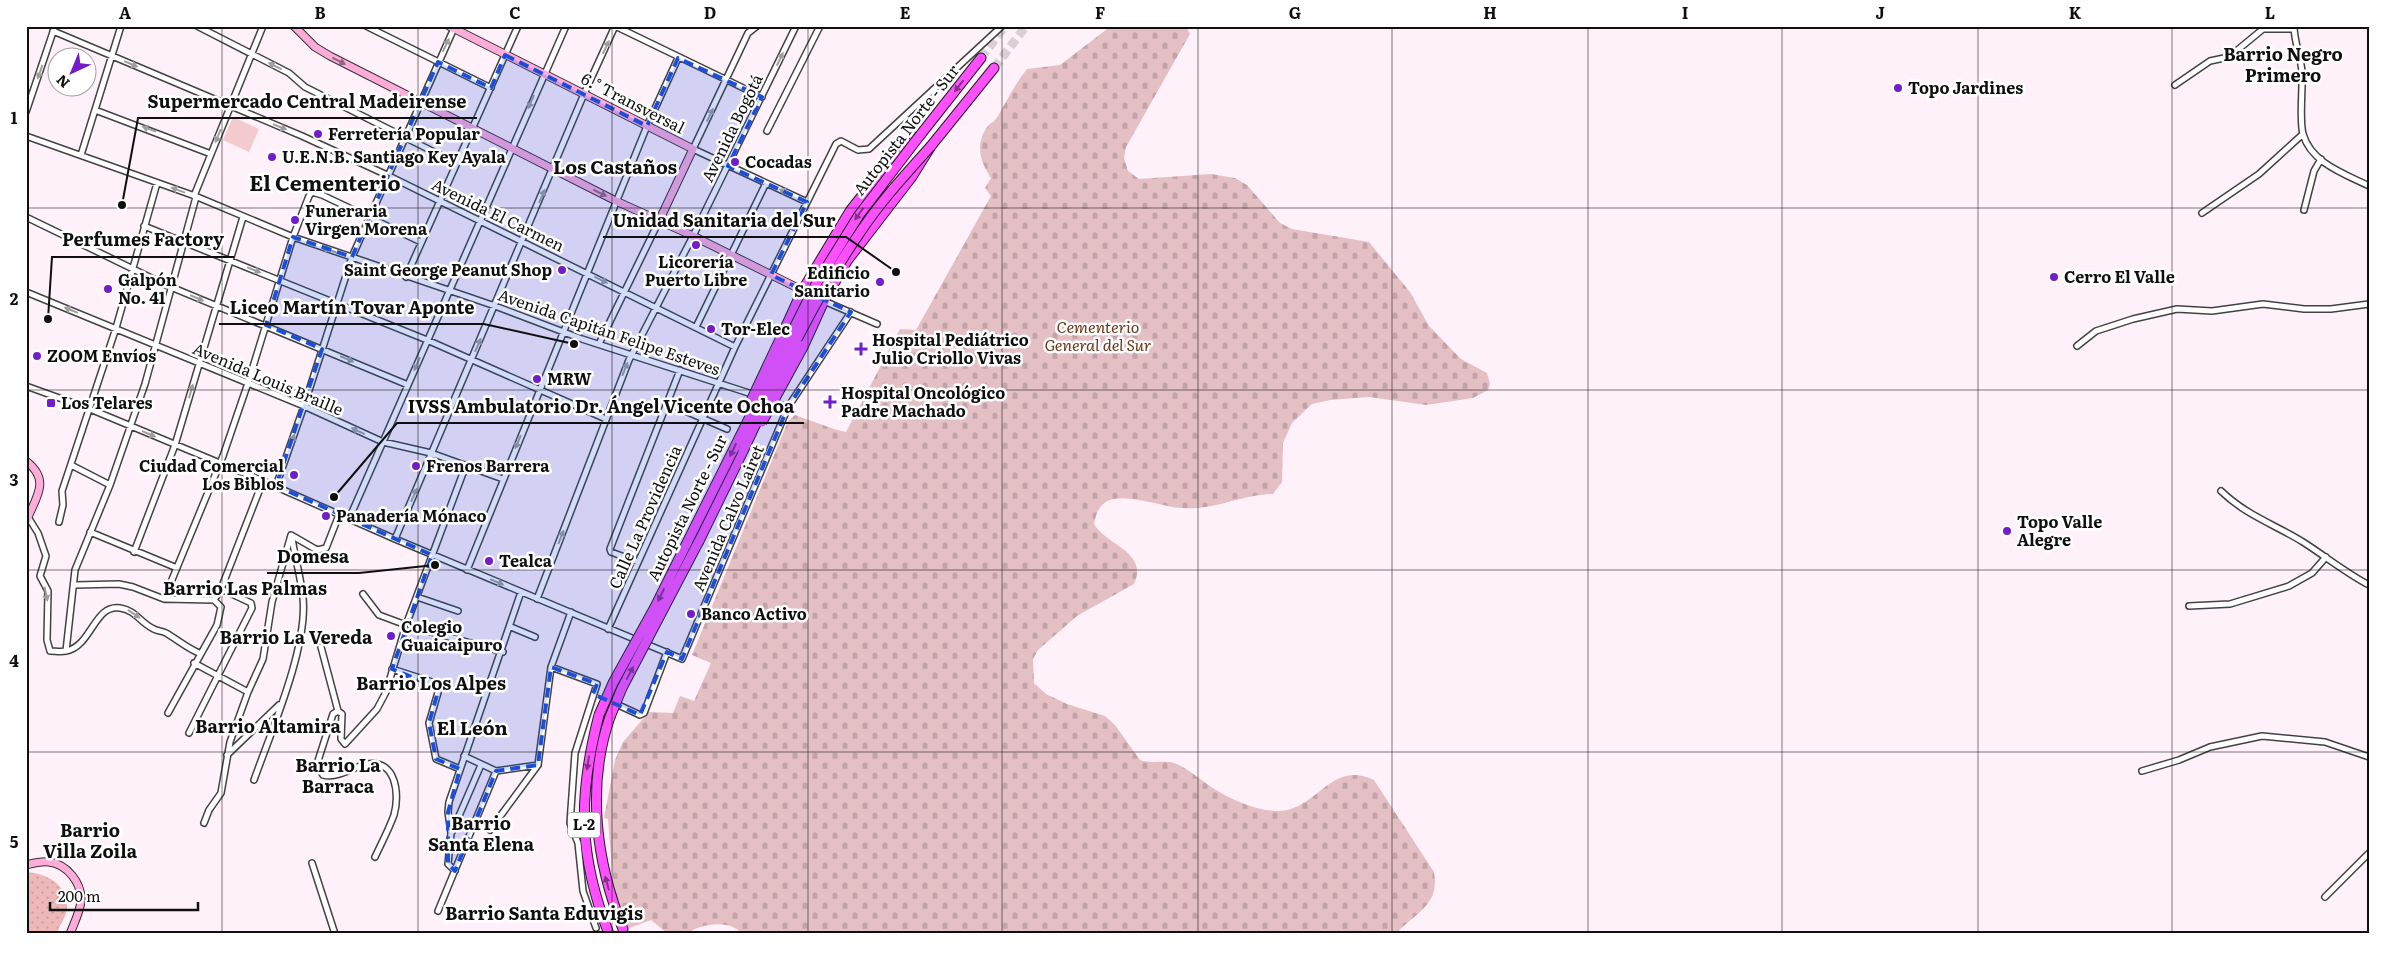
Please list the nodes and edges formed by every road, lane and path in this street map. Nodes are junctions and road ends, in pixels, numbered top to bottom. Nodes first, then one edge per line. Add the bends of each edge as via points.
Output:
1 (121, 26) edge
2 (197, 26) edge
3 (263, 26) edge
4 (294, 26) edge
5 (366, 26) edge
6 (518, 26) edge
7 (566, 26) edge
8 (615, 26) edge
9 (757, 26) edge
10 (796, 26) edge
11 (820, 26) edge
12 (1002, 26) edge
13 (452, 27) edge
14 (2294, 27) edge
15 (54, 29) edge
16 (300, 29) edge
17 (252, 54) junction
18 (505, 55) junction
19 (112, 56) junction
20 (678, 58) junction
21 (981, 58) tunnel mouth
22 (438, 62) junction
23 (994, 68) tunnel mouth
24 (544, 74) junction
25 (726, 81) junction
26 (2174, 84) dead end
27 (491, 88) junction
28 (584, 94) junction
29 (762, 98) junction
30 (422, 102) junction
31 (230, 106) junction
32 (95, 110) junction
33 (26, 112) edge
34 (646, 126) junction
35 (473, 128) junction
36 (767, 131) dead end
37 (921, 134) junction
38 (2303, 134) junction
39 (26, 136) edge
40 (406, 137) junction
41 (931, 146) junction
42 (511, 148) junction
43 (693, 149) junction
44 (211, 154) junction
45 (81, 155) junction
46 (2321, 159) junction
47 (456, 163) junction
48 (728, 166) junction
49 (554, 170) junction
50 (387, 175) junction
51 (157, 183) junction
52 (766, 183) junction
53 (2369, 186) edge
54 (195, 196) junction
55 (439, 201) junction
56 (616, 201) junction
57 (807, 202) junction
58 (2304, 210) dead end
59 (2202, 213) dead end
60 (26, 217) edge
61 (368, 217) junction
62 (243, 218) junction
63 (480, 220) junction
64 (658, 221) junction
65 (144, 226) junction
66 (693, 236) junction
67 (293, 238) junction
68 (523, 241) junction
69 (184, 242) junction
70 (421, 242) junction
71 (731, 255) junction
72 (352, 257) junction
73 (229, 260) junction
74 (132, 269) junction
75 (586, 272) junction
76 (771, 275) junction
77 (406, 277) junction
78 (280, 281) junction
79 (172, 287) junction
80 (624, 291) junction
81 (802, 291) junction
82 (26, 292) edge
83 (449, 292) junction
84 (824, 301) junction
85 (336, 304) junction
86 (2369, 304) edge
87 (216, 306) junction
88 (495, 306) junction
89 (657, 308) junction
90 (850, 312) junction
91 (877, 324) dead end
92 (266, 325) junction
93 (696, 327) junction
94 (116, 328) junction
95 (563, 331) junction
96 (428, 340) junction
97 (599, 344) junction
98 (157, 346) junction
99 (2077, 346) dead end
100 (735, 347) junction
101 (322, 349) junction
102 (632, 354) junction
103 (471, 359) junction
104 (200, 362) junction
105 (680, 370) junction
106 (719, 382) junction
107 (248, 383) junction
108 (408, 384) junction
109 (26, 386) edge
110 (540, 390) junction
111 (667, 403) junction
112 (304, 406) junction
113 (788, 408) junction
114 (90, 409) junction
115 (703, 418) junction
116 (606, 419) junction
117 (130, 426) junction
118 (744, 427) junction
119 (727, 428) dead end
120 (383, 442) junction
121 (175, 445) junction
122 (743, 451) junction
123 (431, 453) junction
124 (26, 461) edge
125 (220, 464) junction
126 (71, 465) junction
127 (466, 465) junction
128 (503, 479) junction
129 (264, 481) junction
130 (110, 485) junction
131 (276, 486) junction
132 (2221, 491) dead end
133 (339, 515) junction
134 (27, 519) edge
135 (349, 519) junction
136 (59, 522) dead end
137 (90, 532) junction
138 (291, 535) junction
139 (395, 539) junction
140 (134, 552) junction
141 (432, 554) junction
142 (2326, 557) junction
143 (638, 562) junction
144 (177, 568) junction
145 (467, 570) junction
146 (74, 585) junction
147 (2369, 585) edge
148 (221, 589) junction
149 (521, 592) junction
150 (363, 594) dead end
151 (417, 597) junction
152 (164, 599) junction
153 (537, 599) junction
154 (214, 600) junction
155 (2189, 606) dead end
156 (458, 611) dead end
157 (571, 612) junction
158 (406, 625) junction
159 (510, 628) junction
160 (608, 629) junction
161 (535, 637) dead end
162 (321, 646) dead end
163 (66, 651) junction
164 (503, 652) junction
165 (667, 652) junction
166 (199, 653) junction
167 (194, 663) junction
168 (550, 667) junction
169 (392, 669) junction
170 (216, 676) junction
171 (248, 692) junction
172 (593, 694) junction
173 (281, 703) junction
174 (338, 711) junction
175 (168, 713) dead end
176 (189, 733) dead end
177 (227, 755) junction
178 (464, 756) junction
179 (2369, 757) edge
180 (481, 764) junction
181 (538, 765) junction
182 (460, 769) junction
183 (496, 771) junction
184 (2142, 771) dead end
185 (254, 780) dead end
186 (204, 823) dead end
187 (490, 830) dead end
188 (451, 832) junction
189 (2369, 853) edge
190 (375, 857) dead end
191 (312, 863) dead end
192 (26, 865) edge
193 (455, 870) junction
194 (2325, 897) dead end
195 (438, 911) dead end
196 (596, 928) dead end
197 (623, 929) dead end
198 (70, 934) edge
199 (335, 934) edge
200 (609, 934) edge

1 - 19 street
2 - 17 street
3 - 17 street
4 - 16 street
5 - 22 street
6 - 18 street
7 - 24 street
8 - 20 street
28 -> 8 street
9 - 25 street via 748,33
29 -> 10 street, Avenida Bogotá
11 - 36 street
12 - 57 street, Calle La Providencia via 868,149 858,150 841,141 836,144
13 - 18 street, 6.° Transversal
22 -> 13 street
14 - 26 street via 2263,29 2235,52 2210,61
14 - 38 street via 2302,70
15 - 19 street, Avenida El Carmen
15 -> 33 street
16 -> 30 street via 320,50
17 - 31 street
40 -> 17 street via 305,87 289,72
18 - 24 street, 6.° Transversal
18 - 27 street
19 -> 31 street, Avenida El Carmen
19 - 32 street
20 - 25 street
20 - 34 street
21 -> 37 highway, Autopista Norte - Sur / L-2
22 - 27 street
22 - 30 street
23 - 41 highway, Autopista Norte - Sur / L-2
24 - 28 street, 6.° Transversal
24 -> 42 street
25 - 29 street
43 -> 25 street
27 - 35 street
28 - 34 street, 6.° Transversal
28 - 49 street
29 - 48 street, Avenida Bogotá
30 - 35 street
30 - 40 street
31 -> 44 street
31 -> 50 street, Avenida El Carmen
44 -> 32 street
32 - 45 street
34 - 43 street, 6.° Transversal
34 - 56 street
35 - 42 street
35 - 47 street
37 - 81 highway, bridge via 880,173 842,224
37 -> 118 highway, Autopista Norte - Sur / L-2, bridge via 833,254
38 - 46 street
38 - 59 street via 2259,174
39 - 45 street, Avenida Capitán Felipe Esteves
40 - 47 street
40 - 50 street
41 - 84 highway, bridge via 911,178 862,239
41 - 122 highway, Autopista Norte - Sur / L-2, bridge via 880,205 837,267
42 - 49 street
42 - 63 street
43 - 48 street, 6.° Transversal
43 - 64 street
44 - 54 street
45 - 51 street, Avenida Capitán Felipe Esteves
46 - 53 street
46 - 58 street via 2314,171
47 - 55 street
48 - 52 street, 6.° Transversal
48 - 66 street, Avenida Bogotá
49 -> 56 street
68 -> 49 street
50 - 55 street, Avenida El Carmen
50 - 61 street
54 -> 51 street, Avenida Capitán Felipe Esteves
51 - 65 street
57 -> 52 street, 6.° Transversal
52 - 71 street
54 - 62 street, Avenida Capitán Felipe Esteves
54 - 69 street
55 - 63 street, Avenida El Carmen
55 - 70 street
56 - 64 street
56 - 75 street
57 - 76 street, Calle La Providencia
60 - 74 street
61 - 67 street via 312,192
61 - 70 street
61 - 72 street
62 - 67 street, Avenida Capitán Felipe Esteves
62 - 73 street
63 - 68 street, Avenida El Carmen
63 - 83 street
64 - 66 street
64 - 80 street
65 - 69 street
65 - 74 street
66 - 71 street
66 - 89 street, Avenida Bogotá
72 -> 67 street, Avenida Capitán Felipe Esteves
67 - 78 street
68 - 75 street, Avenida El Carmen
68 - 88 street
69 - 73 street
69 - 79 street
70 - 77 street
71 - 76 street
71 - 93 street
72 - 77 street, Avenida Capitán Felipe Esteves
72 - 85 street
73 -> 78 street
73 - 87 street
74 - 79 street
74 - 94 street
75 -> 80 street, Avenida El Carmen
75 - 95 street
76 - 81 street
76 - 100 street, Calle La Providencia
77 - 83 street, Avenida Capitán Felipe Esteves
78 - 85 street
78 - 92 street
79 -> 87 street
79 - 98 street
80 - 89 street, Avenida El Carmen
80 - 97 street
81 - 84 street
81 - 118 highway, bridge via 749,405
94 -> 82 street, Avenida Louis Braille
83 - 88 street, Avenida Capitán Felipe Esteves
83 - 96 street
84 - 90 street
84 - 122 highway, bridge via 772,406
85 - 96 street
85 - 101 street
86 - 99 street via 2331,309 2263,304 2212,311 2177,309 2096,331
87 - 92 street
87 - 104 street
88 - 95 street, Avenida Capitán Felipe Esteves
103 -> 88 street
89 - 93 street, Avenida El Carmen
89 - 102 street, Avenida Bogotá
90 - 91 street
90 - 113 street, Avenida Calvo Lairet
92 - 101 street
92 - 107 street
93 - 100 street, Avenida El Carmen
94 - 98 street, Avenida Louis Braille
94 - 114 street
95 - 97 street, Avenida Capitán Felipe Esteves
95 - 110 street
96 - 103 street
96 -> 108 street
97 - 102 street, Avenida Capitán Felipe Esteves
98 - 104 street, Avenida Louis Braille
98 - 117 street
100 - 106 street, Calle La Providencia
101 -> 108 street
101 - 112 street
102 - 105 street, Avenida Capitán Felipe Esteves
116 -> 102 street, Avenida Bogotá
103 - 110 street
103 - 123 street
104 - 107 street, Avenida Louis Braille
121 -> 104 street
105 - 106 street, Avenida Capitán Felipe Esteves
105 - 111 street
106 - 113 street, Avenida Capitán Felipe Esteves
106 - 115 street, Calle La Providencia
107 - 112 street, Avenida Louis Braille
107 - 125 street
108 - 120 street
109 - 114 street
110 - 116 street
110 -> 128 street
111 - 115 street
111 - 143 street via 610,549
120 -> 112 street, Avenida Louis Braille
131 -> 112 street
113 - 165 street, Avenida Calvo Lairet via 682,659
114 - 117 street
114 - 126 street
115 - 119 street
115 - 143 street, Calle La Providencia
153 -> 116 street, Avenida Bogotá
117 -> 121 street
117 - 130 street
118 -> 200 highway, Autopista Norte - Sur / L-2, bridge via 599,715 585,780 584,831 589,866
120 - 123 street, Avenida Louis Braille
120 - 135 street
121 - 125 street
121 - 140 street
197 -> 122 highway, Autopista Norte - Sur / L-2, bridge via 608,887 596,818 601,748 622,688
123 - 127 street, Avenida Louis Braille
139 -> 123 street
124 - 134 street via 38,474 40,484
125 - 129 street
125 - 144 street
126 - 130 street
126 - 136 street via 62,491
127 - 128 street, Avenida Louis Braille
127 - 141 street
128 - 145 street
129 - 131 street
129 - 148 street
130 - 137 street
131 - 133 street
132 - 142 street via 2253,517
133 - 135 street
133 - 138 street via 326,548 317,550
134 -> 163 street via 38,533 46,556 40,576 48,591 48,646 50,651
135 - 139 street
137 - 140 street
137 - 146 street via 75,570
138 - 171 street via 272,602 263,659
138 - 173 street via 303,599 302,619 299,642
139 - 141 street
140 - 144 street
141 - 145 street
141 - 151 street
142 - 147 street
142 - 155 street via 2312,573 2289,586 2230,604
143 - 160 street, Calle La Providencia
144 - 152 street
145 -> 149 street
146 - 152 street via 119,584
146 - 163 street
148 - 154 street
148 - 170 street via 251,603 252,608
149 - 153 street
149 - 159 street
150 - 158 street via 379,615
151 - 156 street
151 - 158 street
152 - 154 street
153 - 157 street
154 - 166 street via 221,607 217,625
157 - 160 street
157 - 168 street
158 - 164 street
158 - 169 street
159 - 161 street
159 - 164 street
160 - 165 street
162 - 174 street
163 -> 166 street via 90,635 103,613 117,607 135,614 152,629 166,633 184,647
164 - 178 street
165 - 172 street via 647,708 640,715
166 - 167 street
167 - 170 street
167 - 175 street
168 - 172 street via 597,684
168 - 181 street
169 - 174 street via 377,709 345,744 341,739 342,714
169 - 182 street via 432,682 439,690 429,723 436,759
170 - 171 street
170 - 176 street
171 - 177 street
172 - 196 street via 575,754 570,823 578,843 583,891
173 - 177 street
173 - 185 street
174 - 190 street via 333,714 317,764 322,775 329,777 365,764 378,764 392,773 394,780 393,816
177 - 186 street via 221,793
178 - 180 street
178 - 182 street
179 - 184 street via 2325,742 2262,736 2210,746
180 - 183 street
180 - 188 street
181 - 183 street
181 - 187 street
182 - 188 street via 448,812
183 - 193 street
188 - 193 street via 448,864
189 - 194 street
191 - 199 street
192 - 198 street via 56,864 74,879 80,889 81,902
193 - 195 street

